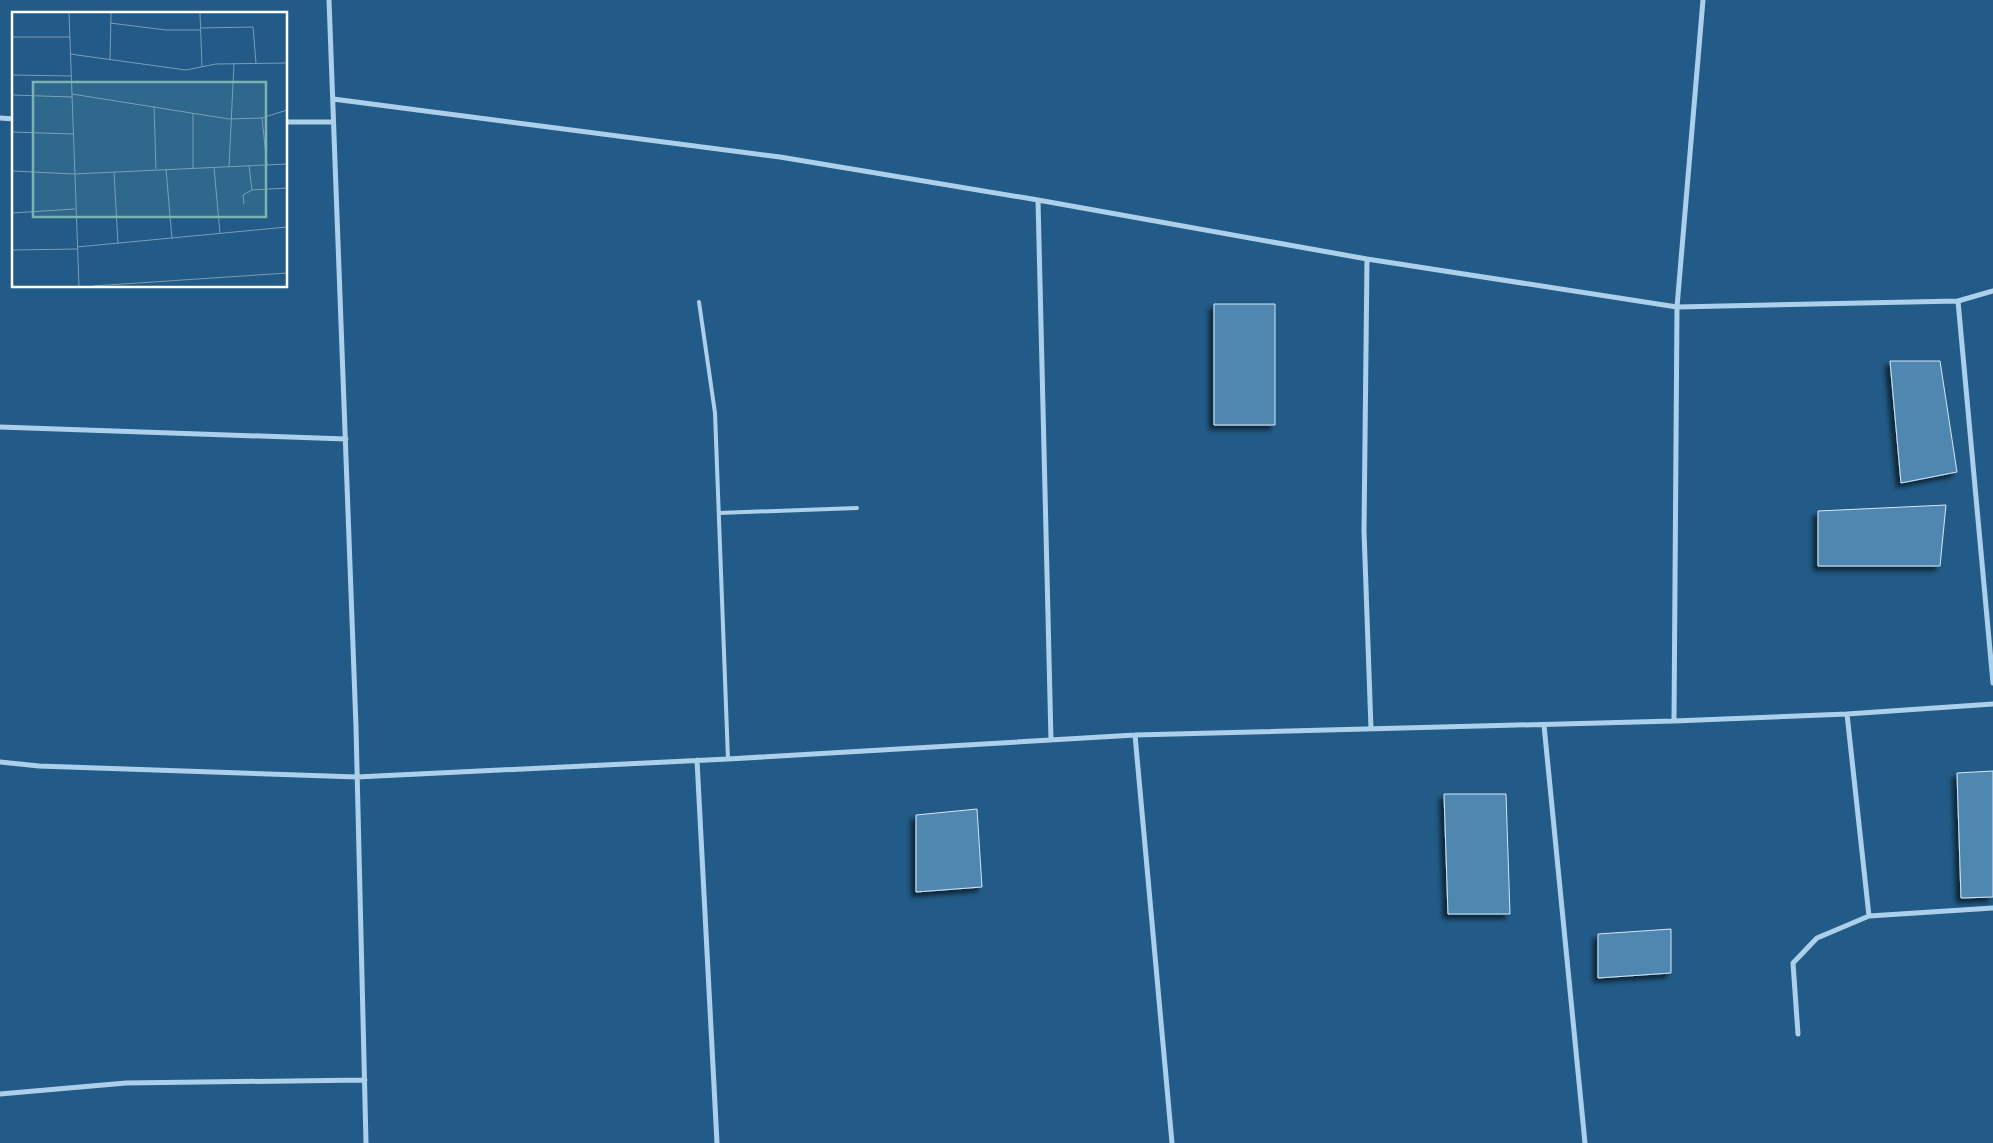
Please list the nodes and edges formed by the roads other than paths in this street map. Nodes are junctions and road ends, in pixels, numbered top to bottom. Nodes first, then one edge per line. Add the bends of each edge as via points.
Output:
1 (329, 0) edge
2 (1703, 0) edge
3 (333, 99) junction
4 (288, 122) edge
5 (334, 122) junction
6 (1038, 200) junction
7 (1367, 259) junction
8 (1993, 290) edge
9 (1958, 301) junction
10 (699, 302) dead end
11 (1678, 307) junction
12 (0, 428) edge
13 (346, 439) junction
14 (857, 508) dead end
15 (719, 513) junction
16 (1993, 683) edge
17 (1993, 704) edge
18 (1847, 714) junction
19 (1674, 721) junction
20 (1544, 725) junction
21 (1371, 730) junction
22 (1135, 735) junction
23 (1051, 740) junction
24 (728, 758) junction
25 (696, 760) junction
26 (0, 762) edge
27 (357, 777) junction
28 (1993, 908) edge
29 (1869, 916) junction
30 (1798, 1034) dead end
31 (365, 1080) junction
32 (0, 1094) edge
33 (366, 1143) edge
34 (717, 1143) edge
35 (1172, 1143) edge
36 (1585, 1143) edge

1 - 3 street
2 - 11 street
3 - 5 street
3 - 6 street via 780,157
4 - 5 street
5 - 13 street
6 - 7 street
6 - 23 street
7 - 11 street
7 - 21 street via 1364,531
8 - 9 street
9 - 11 street
9 - 16 street
10 - 15 lane via 715,413
11 - 19 street
12 - 13 street
13 - 27 street
14 - 15 lane
15 - 24 lane
17 - 18 street
18 - 19 street
18 - 29 street
19 - 20 street
20 - 21 street
20 - 36 street
21 - 22 street
22 - 23 street
22 - 35 street
23 - 24 street
24 - 25 street
25 - 27 street
25 - 34 street
26 - 27 street
27 - 31 street
28 - 29 street
29 - 30 street via 1816,938 1793,963
31 - 32 street via 126,1083
31 - 33 street

